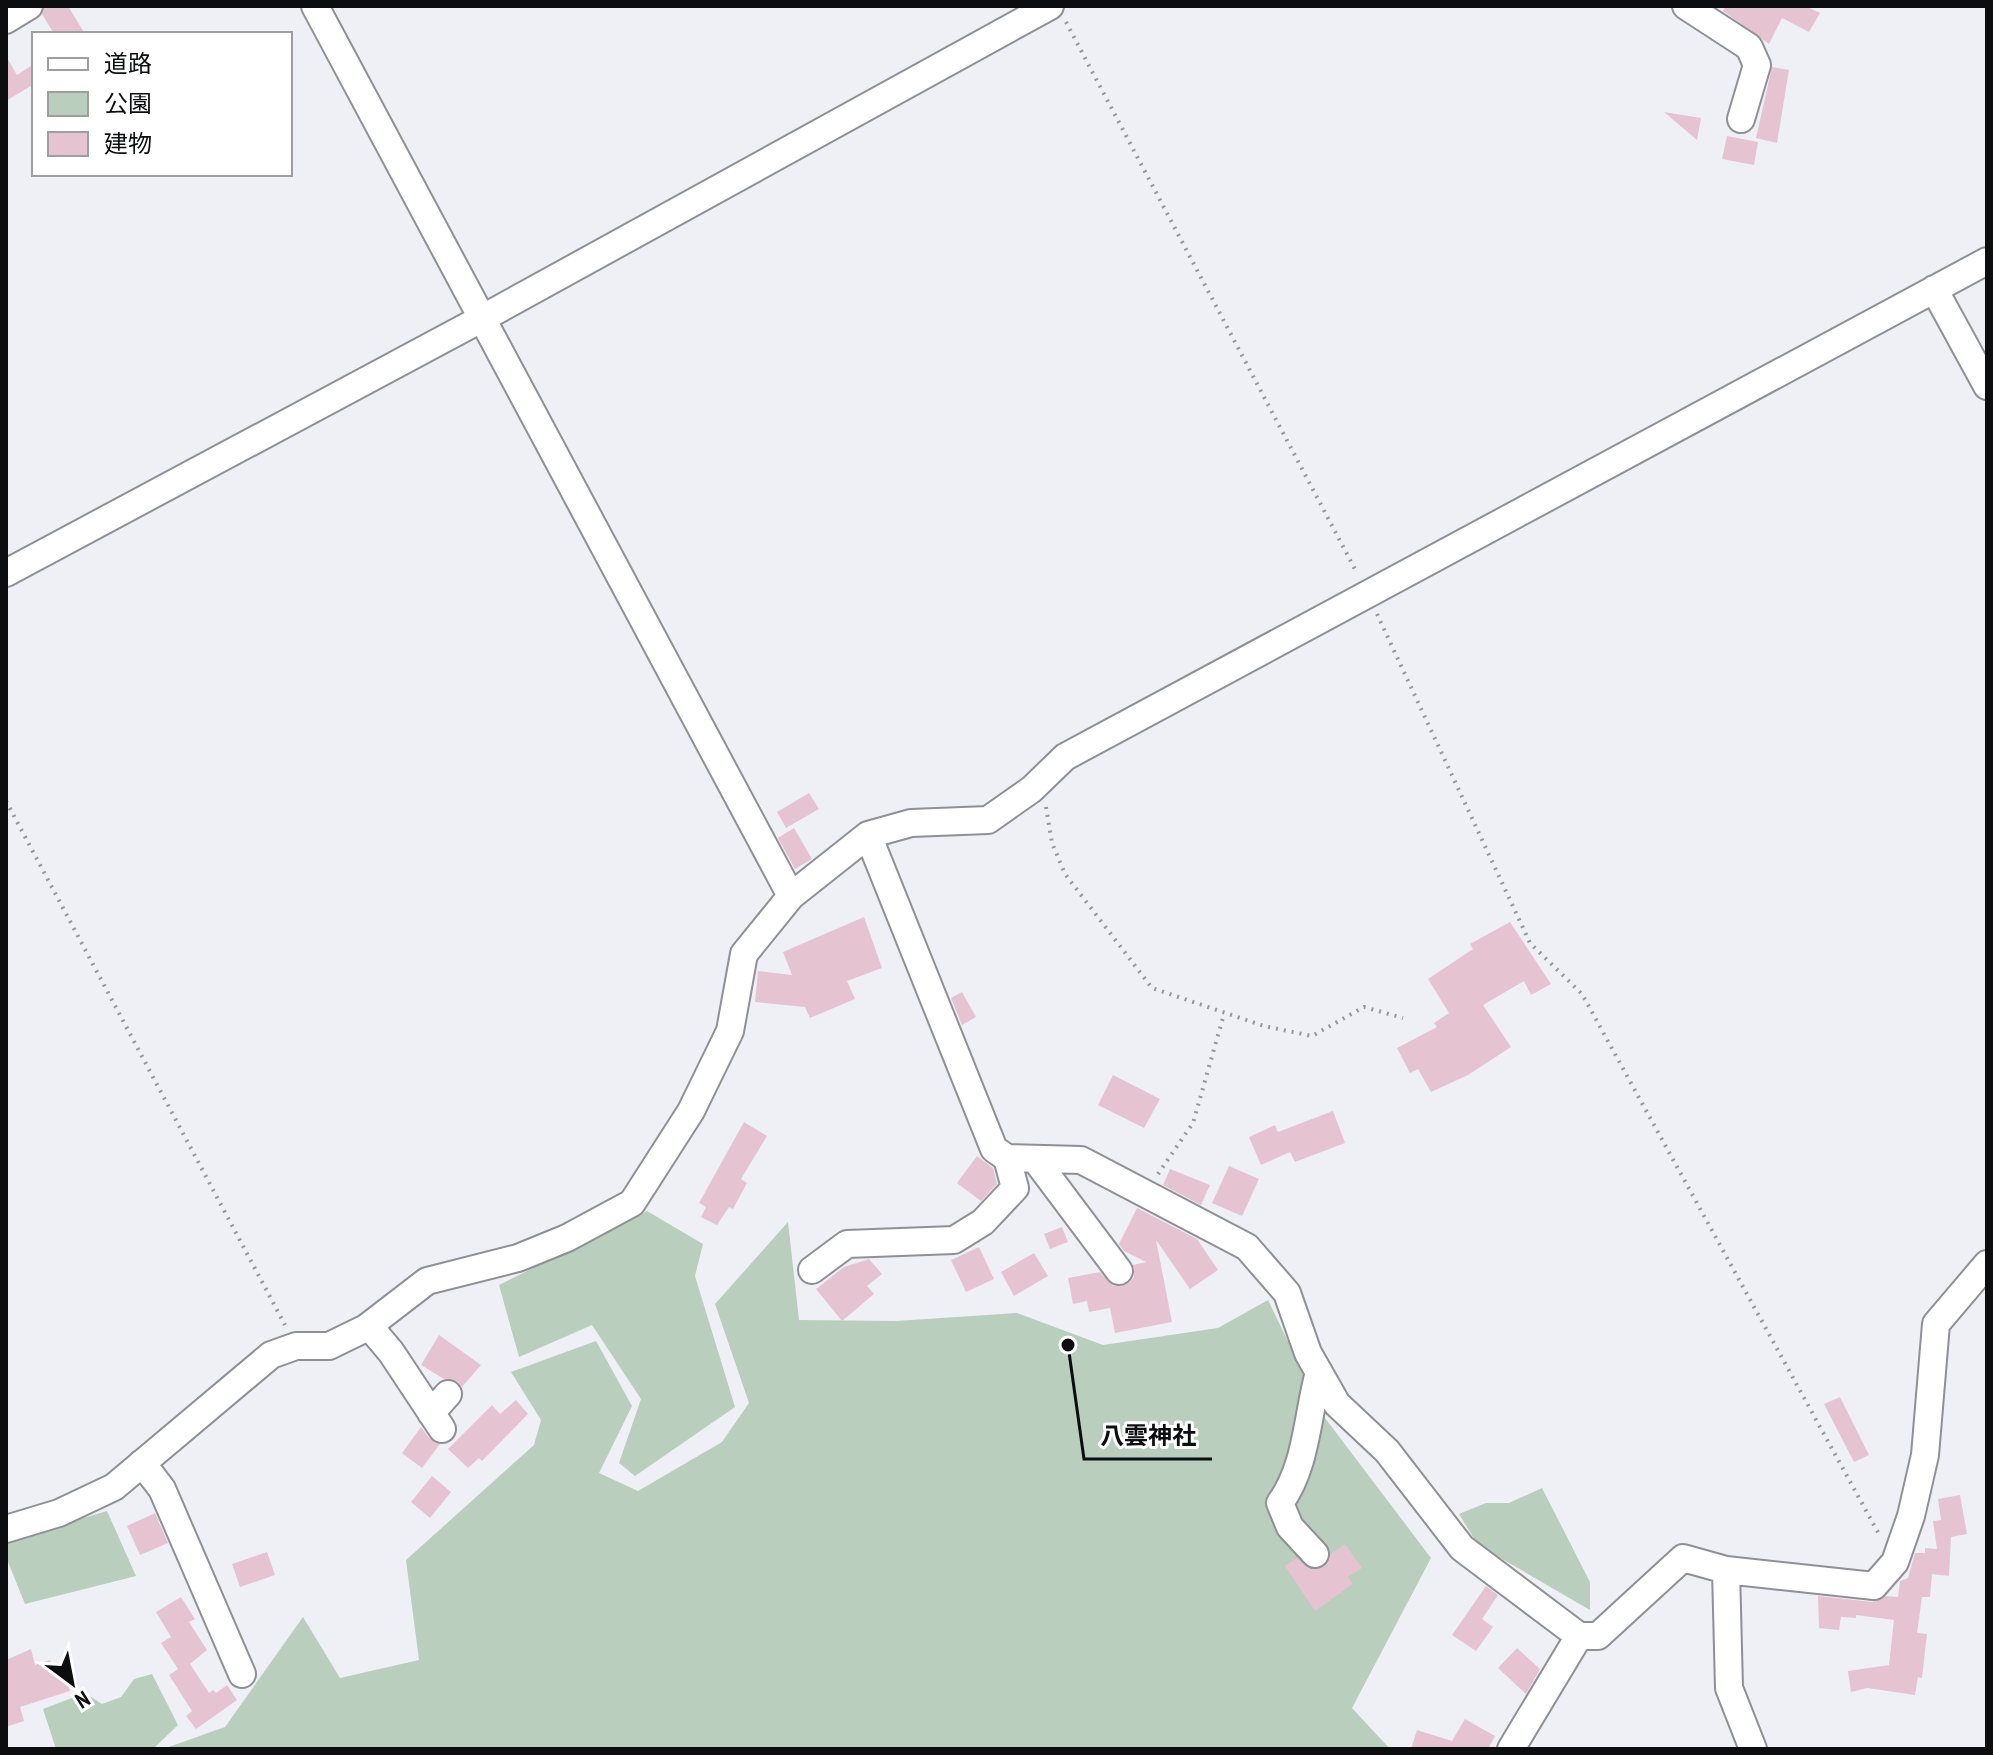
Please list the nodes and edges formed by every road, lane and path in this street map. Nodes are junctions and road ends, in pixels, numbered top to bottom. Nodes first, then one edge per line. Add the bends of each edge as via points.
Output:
1 (29, 6) edge
2 (315, 6) edge
3 (1686, 6) edge
4 (1058, 13) edge
5 (6, 19) edge
6 (1741, 119) dead end
7 (1987, 261) edge
8 (1934, 289) junction
9 (481, 319) junction
10 (1987, 386) edge
11 (6, 573) edge
12 (1368, 594) junction
13 (1049, 772) junction
14 (6, 801) edge
15 (868, 835) junction
16 (791, 896) junction
17 (1224, 1014) junction
18 (1403, 1018) dead end
19 (1007, 1158) junction
20 (1035, 1159) junction
21 (1146, 1193) junction
22 (1987, 1264) edge
23 (812, 1270) dead end
24 (1119, 1271) dead end
25 (369, 1326) junction
26 (296, 1346) junction
27 (1319, 1372) junction
28 (440, 1412) dead end
29 (142, 1463) junction
30 (6, 1529) edge
31 (1315, 1554) dead end
32 (1895, 1562) junction
33 (1726, 1570) junction
34 (1579, 1636) junction
35 (242, 1674) dead end
36 (1511, 1749) edge
37 (1753, 1749) edge

1 - 5 street
2 - 9 street
3 - 6 street via 1749,47 1757,65
4 - 9 street
4 - 12 path
7 - 8 street
8 - 10 street
8 - 12 street
9 - 11 street
9 - 16 street
12 - 13 street via 1065,757
12 - 32 path via 1530,943 1582,994
13 - 15 street via 988,820 911,823
13 - 17 path via 1045,802 1052,843 1065,874 1152,988
14 - 26 path
15 - 16 street
15 - 19 street via 994,1149
16 - 25 street via 744,954 730,1031 691,1111 632,1203 518,1258 427,1281
17 - 18 path via 1312,1036 1364,1007
17 - 21 path via 1193,1123
19 - 20 street
19 - 23 street via 1015,1188 983,1222 954,1240 847,1244
20 - 21 street via 1081,1160
20 - 24 street
21 - 27 street via 1247,1247 1287,1293
22 - 32 street via 1936,1324 1925,1455
25 - 26 street via 329,1346
25 - 28 street
26 - 29 street via 271,1355
27 - 31 street via 1302,1456 1280,1503 1290,1527
27 - 34 street via 1337,1404 1387,1451 1462,1548
29 - 30 street via 114,1487 59,1513
29 - 35 street via 162,1489
32 - 33 street via 1874,1586
33 - 34 street via 1683,1558 1598,1636
33 - 37 street via 1729,1688
34 - 36 street

